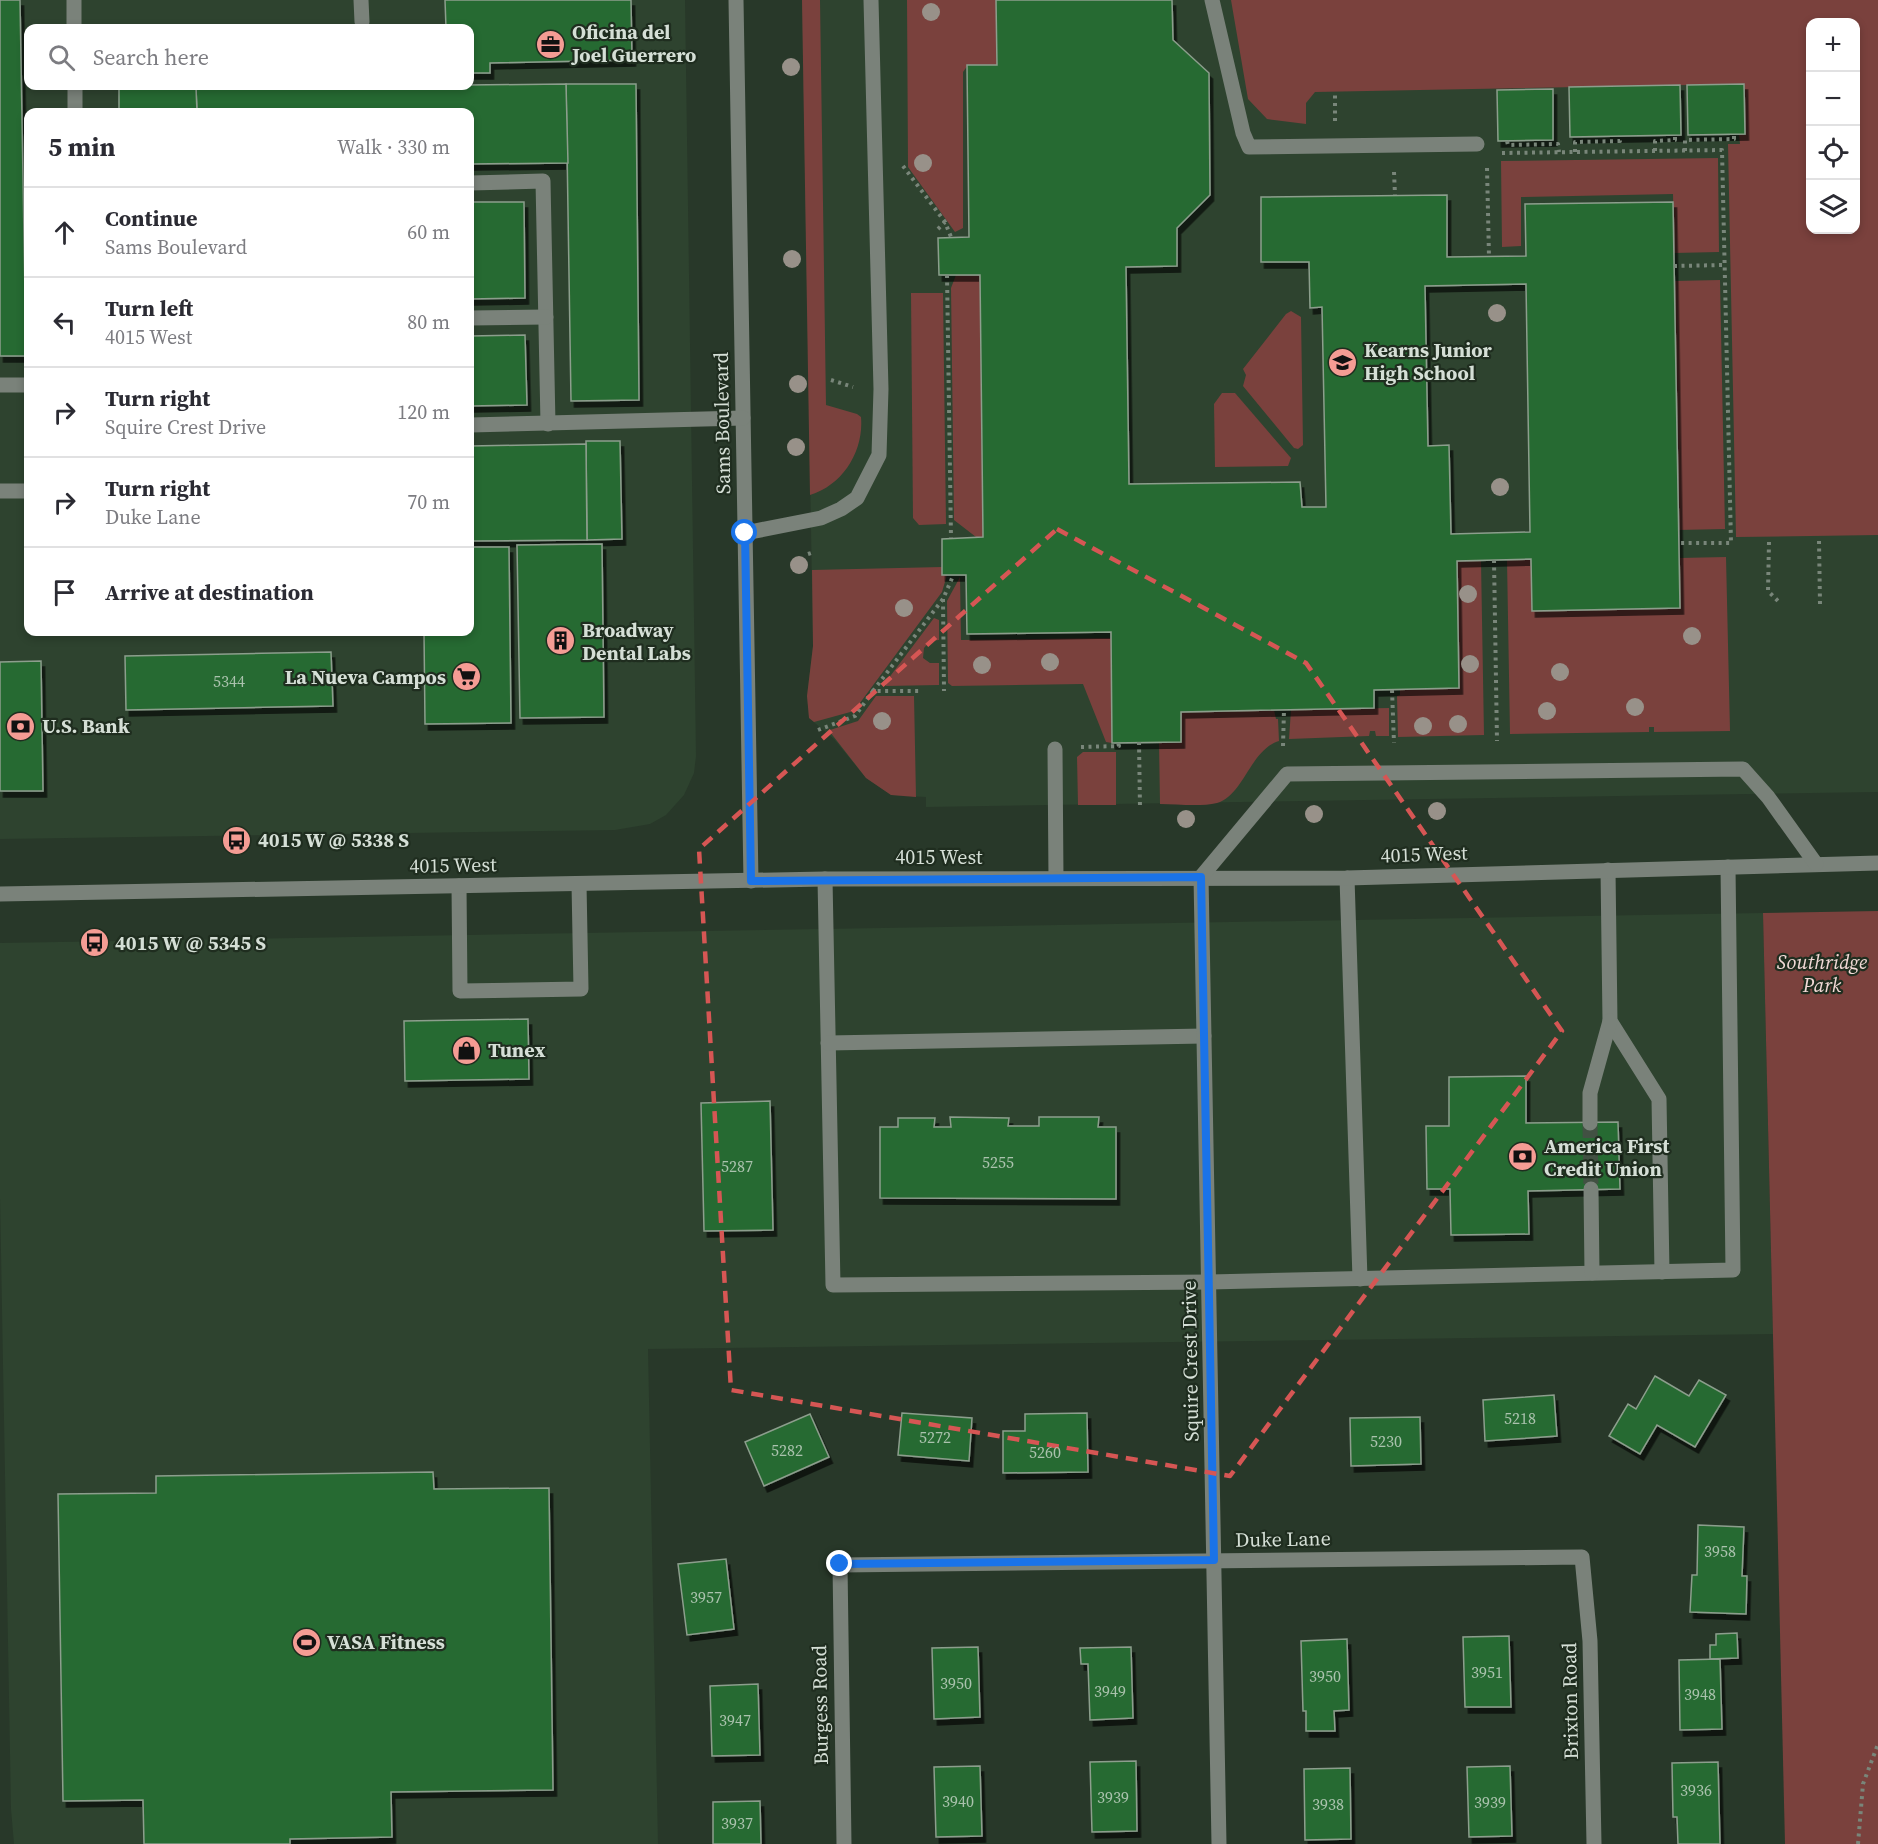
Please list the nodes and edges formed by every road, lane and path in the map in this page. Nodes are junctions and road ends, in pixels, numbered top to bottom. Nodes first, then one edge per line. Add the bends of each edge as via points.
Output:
1 (74, 0) edge
2 (361, 0) edge
3 (736, 0) edge
4 (871, 0) edge
5 (1212, 0) edge
6 (362, 22) dead end
7 (74, 24) edge
8 (75, 90) edge
9 (75, 108) edge
10 (1675, 135) dead end
11 (1734, 135) dead end
12 (1620, 136) dead end
13 (1508, 141) dead end
14 (1477, 144) dead end
15 (1656, 151) junction
16 (1685, 151) junction
17 (1559, 152) junction
18 (1575, 152) junction
19 (1500, 153) dead end
20 (1487, 162) dead end
21 (902, 164) dead end
22 (1394, 164) dead end
23 (474, 183) edge
24 (1395, 195) dead end
25 (945, 222) junction
26 (938, 229) dead end
27 (951, 237) dead end
28 (1489, 257) dead end
29 (1725, 265) junction
30 (1674, 266) dead end
31 (947, 275) dead end
32 (546, 317) junction
33 (474, 318) edge
34 (831, 380) dead end
35 (0, 385) edge
36 (24, 385) edge
37 (857, 388) dead end
38 (743, 418) junction
39 (548, 424) junction
40 (474, 425) edge
41 (0, 491) edge
42 (24, 491) edge
43 (745, 533) junction
44 (951, 538) dead end
45 (1819, 541) dead end
46 (1768, 542) dead end
47 (1678, 543) dead end
48 (1494, 560) dead end
49 (953, 576) dead end
50 (943, 599) junction
51 (1820, 603) dead end
52 (1781, 604) dead end
53 (1392, 690) dead end
54 (873, 691) junction
55 (920, 691) dead end
56 (944, 691) dead end
57 (1284, 710) dead end
58 (818, 730) dead end
59 (1497, 741) dead end
60 (1118, 742) dead end
61 (1139, 742) dead end
62 (1394, 743) dead end
63 (1283, 746) dead end
64 (1077, 748) dead end
65 (1055, 749) dead end
66 (1140, 808) dead end
67 (1878, 863) edge
68 (1816, 864) junction
69 (1728, 867) junction
70 (1608, 870) junction
71 (1201, 877) junction
72 (1056, 878) junction
73 (1347, 878) junction
74 (825, 879) junction
75 (751, 881) junction
76 (579, 884) junction
77 (459, 886) junction
78 (0, 894) edge
79 (1610, 1021) junction
80 (1204, 1036) junction
81 (828, 1043) junction
82 (1590, 1123) tunnel mouth
83 (1591, 1190) tunnel mouth
84 (1662, 1272) junction
85 (1592, 1273) junction
86 (1360, 1279) junction
87 (1210, 1282) junction
88 (1582, 1557) joint
89 (1214, 1560) junction
90 (840, 1564) joint
91 (1878, 1744) edge
92 (844, 1844) edge
93 (1219, 1844) edge
94 (1594, 1844) edge
95 (1858, 1844) edge

1 - 7 street
2 - 6 street
3 - 38 street, Sams Boulevard
4 - 43 street via 881,398 879,455 857,498 841,509 821,518
5 - 14 street via 1249,147
8 - 9 street
10 - 15 path via 1675,140 1655,141
11 - 16 path via 1734,139 1685,140
12 - 18 path via 1620,141 1575,142
13 - 17 path via 1508,145 1558,144
15 - 16 path
15 - 18 path
16 - 29 path via 1722,150
17 - 18 path
17 - 19 path
20 - 28 path
21 - 25 path
22 - 24 path
23 - 32 street via 543,182
25 - 26 path
25 - 27 path
29 - 30 path
29 - 47 path via 1731,543
31 - 44 path
32 - 33 street
32 - 39 street
34 - 37 path
35 - 36 street
38 - 39 street
38 - 43 street, Sams Boulevard
39 - 40 street
41 - 42 street
43 - 75 street, Sams Boulevard
45 - 51 path
46 - 52 path via 1768,591
48 - 59 path
49 - 50 path
50 - 54 path
50 - 56 path
53 - 62 path
54 - 55 path
54 - 58 path via 855,716
57 - 63 path
60 - 64 path via 1119,746
61 - 66 path
65 - 72 street
67 - 68 street, 4015 West
68 - 69 street, 4015 West
68 - 71 street via 1743,769 1287,774
69 - 70 street, 4015 West
69 - 84 street via 1733,1270
70 - 73 street, 4015 West
70 - 79 street
71 - 72 street, 4015 West
71 - 73 street, 4015 West
71 - 80 street, Squire Crest Drive
72 - 74 street, 4015 West
73 - 86 street
74 - 75 street, 4015 West
74 - 81 street
75 - 76 street, 4015 West
76 - 77 street, 4015 West
76 - 77 street via 581,989 460,991
77 - 78 street, 4015 West
79 - 82 street via 1590,1094
79 - 84 street via 1659,1099
80 - 81 street
80 - 87 street, Squire Crest Drive
81 - 87 street via 833,1285
83 - 85 street
84 - 85 street
85 - 86 street
86 - 87 street
87 - 89 street, Squire Crest Drive
88 - 89 street, Duke Lane
88 - 94 street, Brixton Road via 1590,1641
89 - 90 street, Duke Lane
89 - 93 street, Squire Crest Drive
90 - 92 street, Burgess Road
91 - 95 path via 1863,1784

